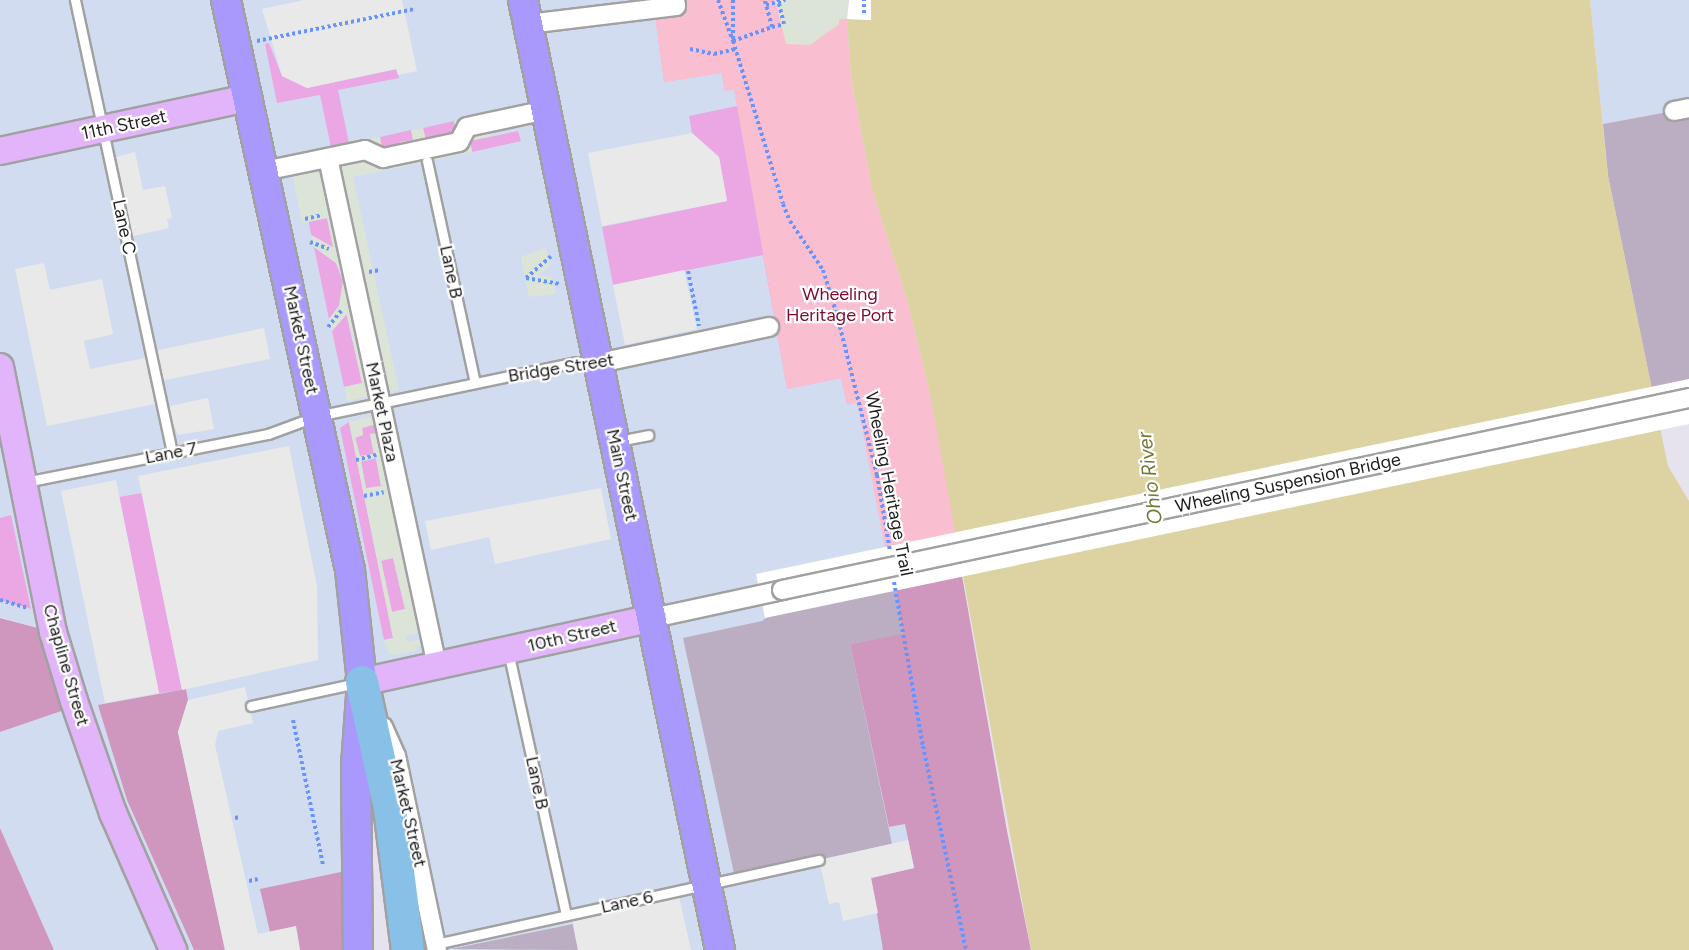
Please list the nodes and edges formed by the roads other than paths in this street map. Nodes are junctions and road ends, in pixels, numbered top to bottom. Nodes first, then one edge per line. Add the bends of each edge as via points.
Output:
1 (75, 0) edge
2 (226, 0) edge
3 (675, 3) edge
4 (526, 12) edge
5 (248, 98) junction
6 (546, 110) junction
7 (103, 129) junction
8 (0, 151) edge
9 (328, 158) junction
10 (427, 161) dead end
11 (264, 171) junction
12 (769, 327) dead end
13 (599, 363) junction
14 (0, 367) edge
15 (475, 383) junction
16 (1689, 398) edge
17 (380, 403) junction
18 (317, 416) junction
19 (648, 435) dead end
20 (615, 441) junction
21 (172, 453) junction
22 (23, 482) junction
23 (782, 590) joint
24 (652, 618) junction
25 (508, 651) junction
26 (437, 666) junction
27 (362, 682) junction
28 (251, 706) dead end
29 (819, 860) dead end
30 (706, 885) junction
31 (566, 915) junction
32 (427, 948) edge
33 (173, 950) edge
34 (358, 950) edge
35 (720, 950) edge

1 - 7 lane, Lane C
2 - 5 main road, Market Street
3 - 4 street
4 - 6 main road, Main Street
5 - 7 street, 11th Street
5 - 11 main road, Market Street
6 - 9 street via 467,127 459,142 383,158 365,150
6 - 13 main road, Main Street
7 - 8 street, 11th Street
7 - 21 lane, Lane C
9 - 11 street
9 - 17 street, Market Plaza
10 - 15 lane, Lane B
11 - 18 main road, Market Street
12 - 13 street, Bridge Street
13 - 15 lane, Bridge Street via 576,362
13 - 20 main road, Main Street
14 - 22 street, Chapline Street
15 - 17 lane, Bridge Street
16 - 23 street, Wheeling Suspension Bridge, bridge
17 - 18 lane, Bridge Street
17 - 26 street, Market Plaza
18 - 21 lane, Lane 7 via 268,434
18 - 27 main road, Market Street via 350,570
19 - 20 lane
20 - 24 main road, Main Street
21 - 22 lane, Lane 7
22 - 33 street, Chapline Street via 54,632 74,701 113,813
23 - 24 street, 10th Street
24 - 25 street, 10th Street
24 - 30 main road, Main Street
25 - 26 street, 10th Street
25 - 31 lane, Lane B
26 - 27 street, 10th Street
27 - 28 lane
27 - 32 highway
27 - 34 main road, Market Street via 356,766
29 - 30 lane, Lane 6
30 - 31 lane, Lane 6
30 - 35 main road, Main Street
31 - 32 lane, Lane 6

